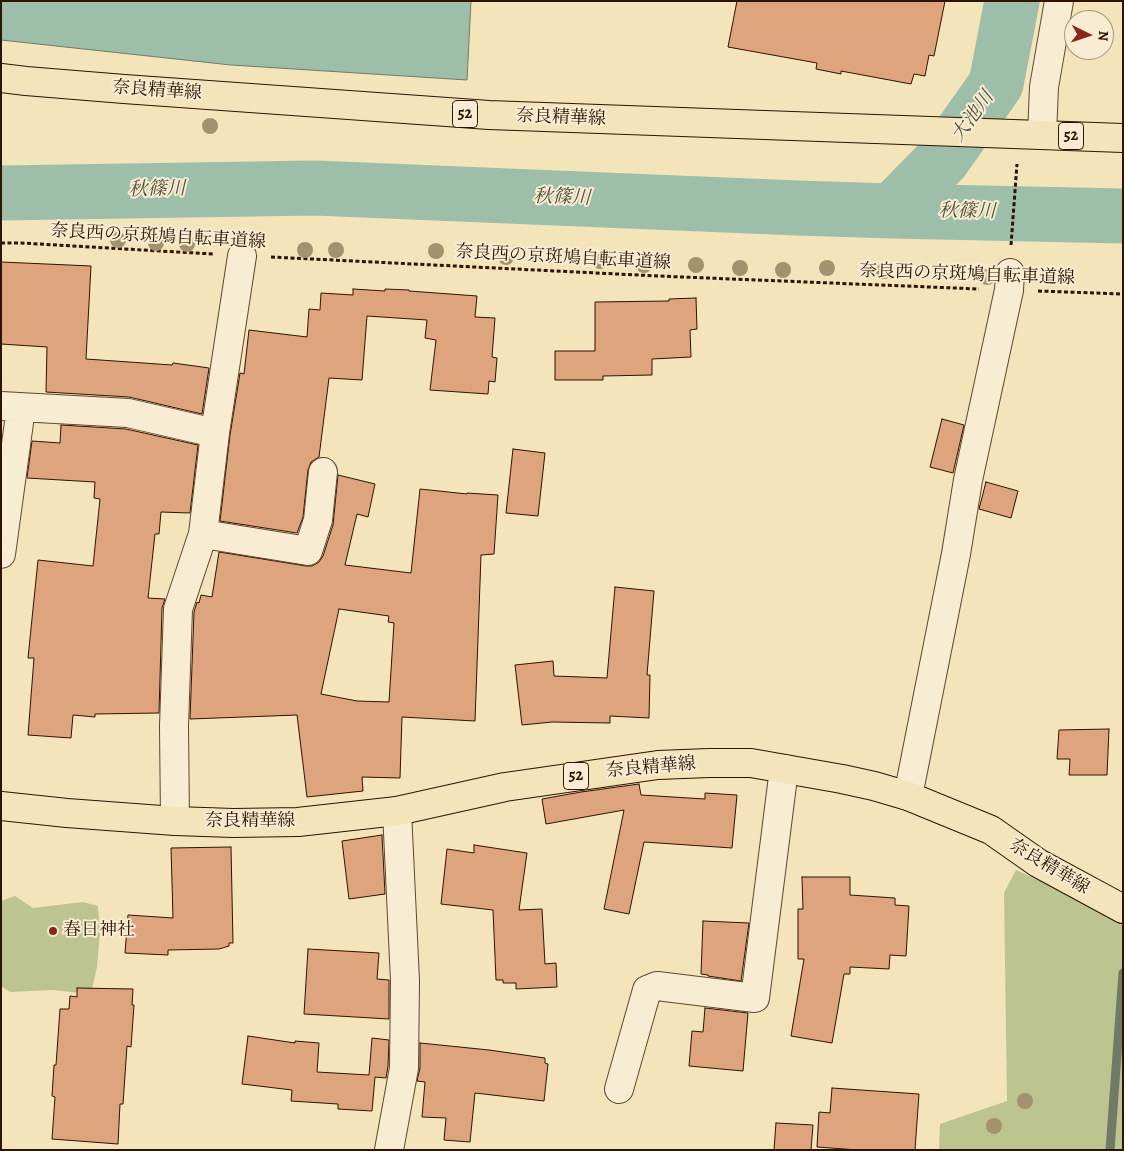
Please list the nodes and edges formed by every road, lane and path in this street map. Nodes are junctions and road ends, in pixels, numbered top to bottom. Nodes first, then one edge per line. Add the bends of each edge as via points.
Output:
1 (1058, 1) edge
2 (1, 78) edge
3 (1123, 138) edge
4 (1026, 143) junction
5 (1, 243) edge
6 (242, 256) junction
7 (1009, 282) junction
8 (1123, 294) edge
9 (11, 407) edge
10 (215, 433) junction
11 (323, 472) dead end
12 (203, 534) junction
13 (1, 554) edge
14 (784, 769) junction
15 (908, 796) junction
16 (1, 806) edge
17 (398, 811) junction
18 (175, 822) junction
19 (1123, 909) edge
20 (619, 1088) dead end
21 (388, 1150) edge

1 - 4 street via 1044,87
2 - 4 main road, 奈良精華線 / 52 via 489,116 930,131
3 - 4 main road, 奈良精華線 / 52
4 - 7 path
5 - 6 path, 奈良西の京斑鳩自転車道線
6 - 7 path, 奈良西の京斑鳩自転車道線 via 658,276
6 - 10 street
7 - 8 path, 奈良西の京斑鳩自転車道線
7 - 15 street
9 - 10 street via 128,413
9 - 13 street
10 - 12 street
11 - 12 street via 318,520 308,551
12 - 18 street via 178,608
14 - 15 main road, 奈良精華線 / 52 via 842,779
14 - 17 main road, 奈良精華線 / 52 via 751,764 658,765 505,787
14 - 20 street via 755,998 657,986 647,990
15 - 19 main road, 奈良精華線 / 52 via 991,830 1038,863
16 - 18 main road, 奈良精華線 / 52
17 - 18 main road, 奈良精華線 / 52 via 298,822
17 - 21 street via 405,981 404,1068

